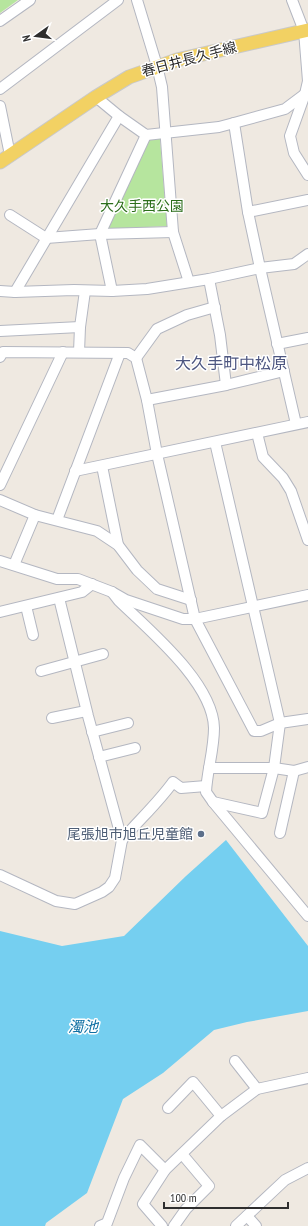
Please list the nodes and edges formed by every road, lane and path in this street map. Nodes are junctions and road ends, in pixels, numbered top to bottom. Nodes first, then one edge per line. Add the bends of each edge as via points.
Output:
1 (30, 0) edge
2 (118, 0) edge
3 (137, 0) edge
4 (292, 0) edge
5 (0, 21) edge
6 (306, 31) edge
7 (157, 66) junction
8 (0, 89) edge
9 (307, 94) edge
10 (96, 97) junction
11 (0, 109) edge
12 (119, 116) junction
13 (234, 124) junction
14 (165, 132) junction
15 (146, 135) junction
16 (5, 159) edge
17 (308, 175) edge
18 (308, 200) edge
19 (248, 212) junction
20 (10, 215) dead end
21 (173, 232) junction
22 (100, 234) junction
23 (46, 238) junction
24 (308, 254) edge
25 (260, 268) junction
26 (209, 279) junction
27 (189, 282) junction
28 (0, 291) edge
29 (85, 291) junction
30 (112, 291) junction
31 (15, 292) junction
32 (215, 307) junction
33 (80, 327) junction
34 (0, 331) edge
35 (308, 338) edge
36 (277, 344) junction
37 (63, 352) junction
38 (79, 352) junction
39 (120, 353) junction
40 (0, 357) edge
41 (136, 358) junction
42 (284, 371) junction
43 (226, 385) junction
44 (147, 400) junction
45 (308, 422) edge
46 (296, 424) junction
47 (257, 433) junction
48 (215, 442) junction
49 (157, 454) junction
50 (102, 466) junction
51 (75, 471) junction
52 (0, 485) edge
53 (0, 500) edge
54 (35, 516) junction
55 (57, 520) junction
56 (308, 540) edge
57 (118, 545) junction
58 (0, 561) edge
59 (14, 565) junction
60 (92, 584) junction
61 (112, 592) junction
62 (308, 595) edge
63 (59, 598) junction
64 (191, 600) junction
65 (26, 606) junction
66 (253, 606) junction
67 (0, 612) edge
68 (195, 619) junction
69 (33, 635) dead end
70 (103, 654) dead end
71 (74, 662) junction
72 (41, 671) dead end
73 (86, 711) junction
74 (52, 718) dead end
75 (308, 719) edge
76 (128, 723) dead end
77 (280, 723) junction
78 (92, 732) junction
79 (135, 748) dead end
80 (100, 758) junction
81 (308, 767) edge
82 (209, 768) junction
83 (274, 768) junction
84 (294, 771) junction
85 (206, 786) junction
86 (213, 802) junction
87 (280, 833) dead end
88 (122, 840) junction
89 (0, 875) edge
90 (308, 916) edge
91 (235, 1061) dead end
92 (308, 1078) edge
93 (257, 1089) junction
94 (168, 1108) dead end
95 (221, 1116) junction
96 (182, 1154) junction
97 (308, 1168) edge
98 (165, 1170) junction
99 (247, 1216) junction
100 (105, 1225) edge
101 (162, 1226) edge
102 (174, 1226) edge
103 (236, 1226) edge
104 (256, 1226) edge

1 - 5 street
2 - 8 street
3 - 7 street
4 - 6 street
6 - 7 main road, 春日井長久手線
6 - 9 street
7 - 10 main road, 春日井長久手線 via 129,77
7 - 14 street via 162,87
9 - 13 street via 285,109
9 - 17 street via 290,136 294,153
10 - 12 street
10 - 16 main road, 春日井長久手線
11 - 16 street
12 - 15 street
12 - 23 street
13 - 14 street
13 - 19 street
14 - 15 street
14 - 21 street
15 - 22 street
18 - 19 street
19 - 25 street
20 - 23 street
21 - 22 street
21 - 27 street
22 - 23 street
22 - 30 street
23 - 31 street
24 - 25 street via 294,264
25 - 26 street
25 - 36 street
26 - 27 street
26 - 32 street
27 - 30 street via 147,289
28 - 31 street
29 - 30 street
29 - 31 street
29 - 33 street
32 - 41 street via 187,315 157,329
32 - 43 street
33 - 34 street
33 - 38 street
35 - 36 street
36 - 42 street
37 - 38 street
37 - 40 street via 3,352
37 - 52 street
38 - 39 street
39 - 41 street via 128,353
39 - 51 street
41 - 44 street
42 - 43 street
42 - 46 street
43 - 44 street
44 - 49 street
45 - 46 street
46 - 47 street
47 - 48 street
47 - 56 street via 264,457 291,491
48 - 49 street
48 - 66 street
49 - 50 street
49 - 64 street
50 - 51 street
50 - 57 street
51 - 55 street
53 - 54 street
54 - 55 street
54 - 59 street
55 - 57 street via 97,531
57 - 64 street via 137,570 157,589
58 - 59 street
59 - 60 street via 57,579 78,579
60 - 61 street
60 - 63 street via 82,592
61 - 68 street via 126,600 183,619
61 - 82 street via 169,650 196,682 213,718
62 - 66 street
63 - 65 street
63 - 71 street
64 - 68 street
65 - 67 street
65 - 69 street
66 - 68 street
66 - 77 street
68 - 77 street via 254,731 261,731
70 - 71 street
71 - 72 street
71 - 73 street
73 - 74 street
73 - 78 street
75 - 77 street
76 - 78 street
77 - 83 street
78 - 80 street
79 - 80 street
80 - 88 street
81 - 84 street
82 - 83 street
82 - 85 street
83 - 84 street
83 - 86 street via 262,813
84 - 87 street
85 - 86 street via 206,792
85 - 88 street via 181,788 173,782
86 - 90 street
88 - 89 street via 115,878 109,887 75,904 56,901
91 - 93 street
92 - 93 street
93 - 95 street
94 - 95 street via 193,1082
95 - 96 street
96 - 98 street
96 - 102 street via 209,1186 186,1209
97 - 99 street via 284,1180
98 - 100 street via 140,1145
98 - 101 street via 143,1204
99 - 103 street
99 - 104 street

